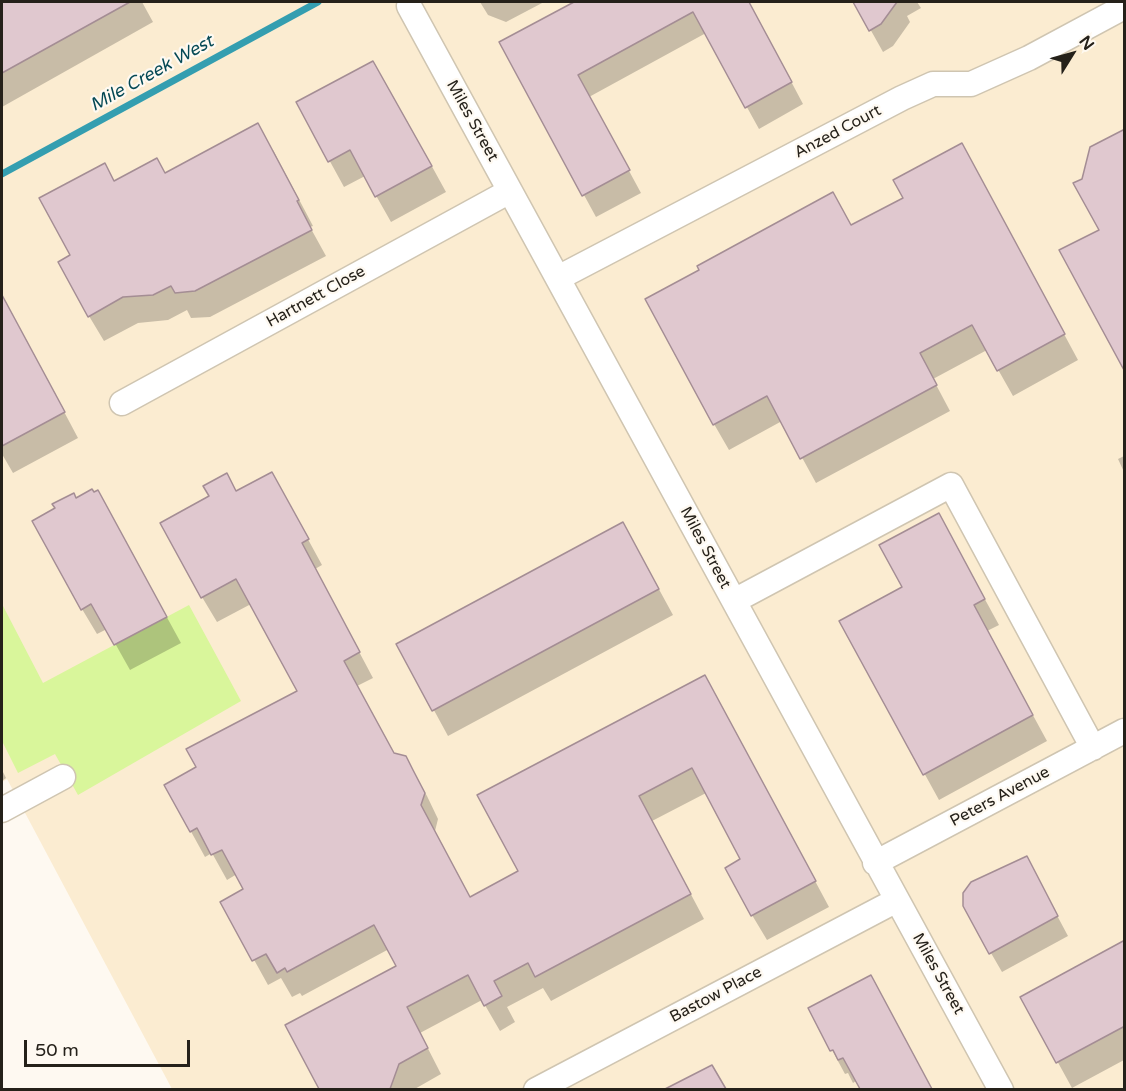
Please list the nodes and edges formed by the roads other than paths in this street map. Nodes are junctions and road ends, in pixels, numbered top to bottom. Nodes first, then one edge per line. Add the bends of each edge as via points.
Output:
1 (409, 6) dead end
2 (1125, 8) edge
3 (510, 191) junction
4 (558, 278) junction
5 (122, 403) dead end
6 (734, 602) junction
7 (1125, 731) edge
8 (1093, 748) junction
9 (63, 777) dead end
10 (2, 810) edge
11 (875, 863) junction
12 (897, 900) junction
13 (536, 1089) edge
14 (1001, 1089) edge

1 - 3 street, Miles Street
2 - 4 street, Anzed Court via 971,84 933,84 902,98
3 - 4 street, Miles Street
3 - 5 street, Hartnett Close
4 - 6 street, Miles Street
6 - 8 street via 951,485
6 - 11 street, Miles Street
7 - 8 street, Peters Avenue
8 - 11 street, Peters Avenue
9 - 10 street
11 - 12 street, Miles Street
12 - 13 street, Bastow Place
12 - 14 street, Miles Street

